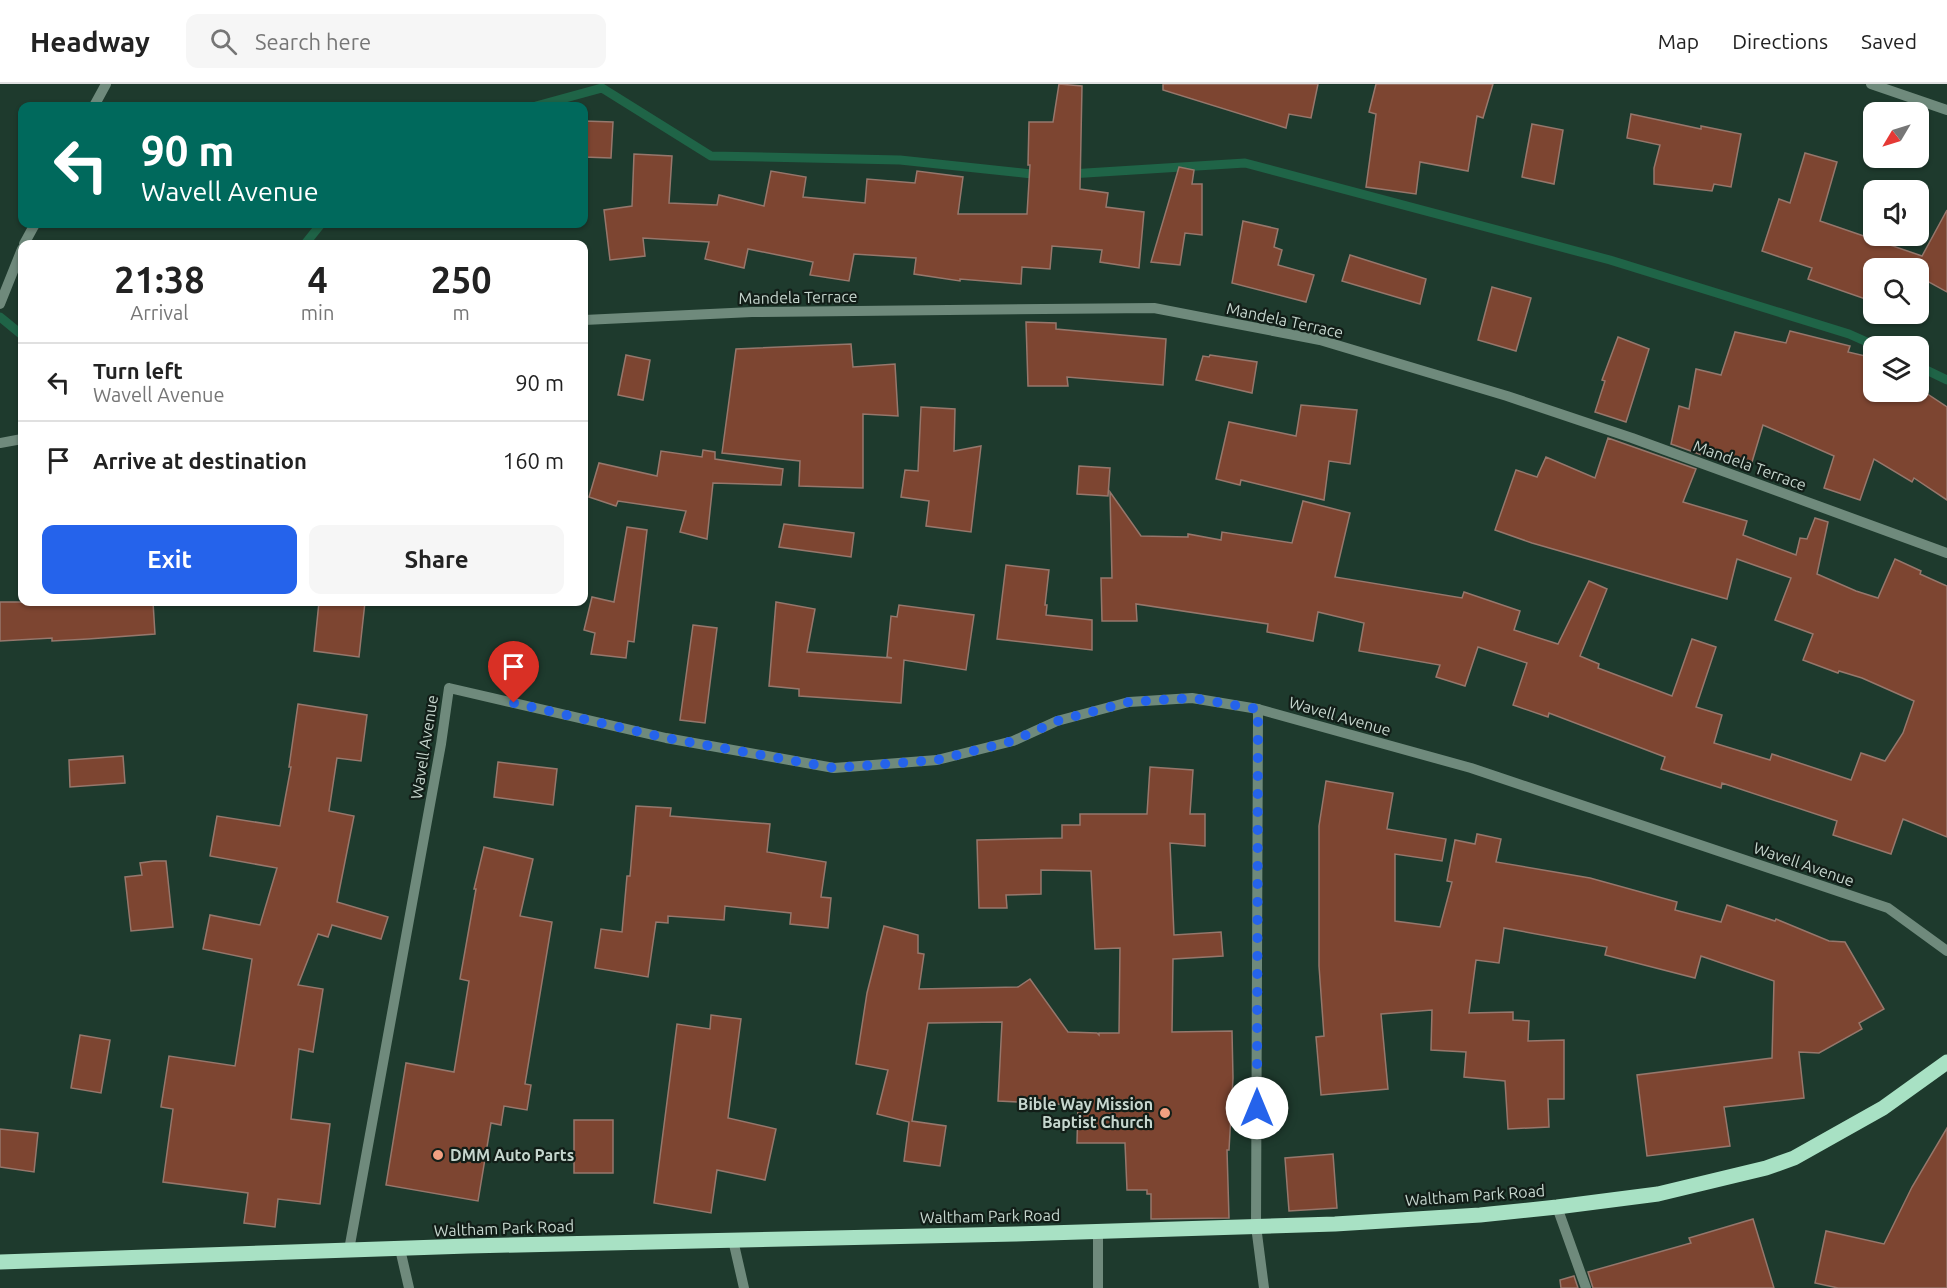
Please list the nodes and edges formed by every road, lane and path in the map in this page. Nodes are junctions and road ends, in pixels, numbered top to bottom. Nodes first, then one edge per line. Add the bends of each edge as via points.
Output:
1 (106, 84) edge
2 (1871, 84) edge
3 (96, 102) edge
4 (1947, 110) edge
5 (18, 259) edge
6 (0, 304) edge
7 (588, 320) edge
8 (18, 440) edge
9 (0, 443) edge
10 (1947, 553) edge
11 (1258, 709) junction
12 (1947, 951) edge
13 (1947, 1062) edge
14 (1557, 1208) junction
15 (1256, 1226) junction
16 (1098, 1231) junction
17 (733, 1240) junction
18 (400, 1249) junction
19 (349, 1250) junction
20 (0, 1262) edge
21 (409, 1288) edge
22 (744, 1288) edge
23 (1098, 1288) edge
24 (1264, 1288) edge
25 (1586, 1288) edge

1 - 3 street
2 - 4 street
5 - 6 street
7 - 10 street, Mandela Terrace via 752,312 1154,308 1320,340 1507,396
8 - 9 street
11 - 12 street, Wavell Avenue via 1471,768 1888,908
11 - 15 street
11 - 19 street, Wavell Avenue via 1192,698 1129,702 1057,721 1013,741 937,760 834,768 666,738 449,688
13 - 14 main road, Waltham Park Road via 1883,1108 1794,1158 1658,1194
14 - 15 main road, Waltham Park Road
14 - 25 street
15 - 16 main road, Waltham Park Road
15 - 24 street
16 - 17 main road, Waltham Park Road
16 - 23 street
17 - 18 main road, Waltham Park Road
17 - 22 street
18 - 19 main road, Waltham Park Road
18 - 21 street
19 - 20 main road, Waltham Park Road

